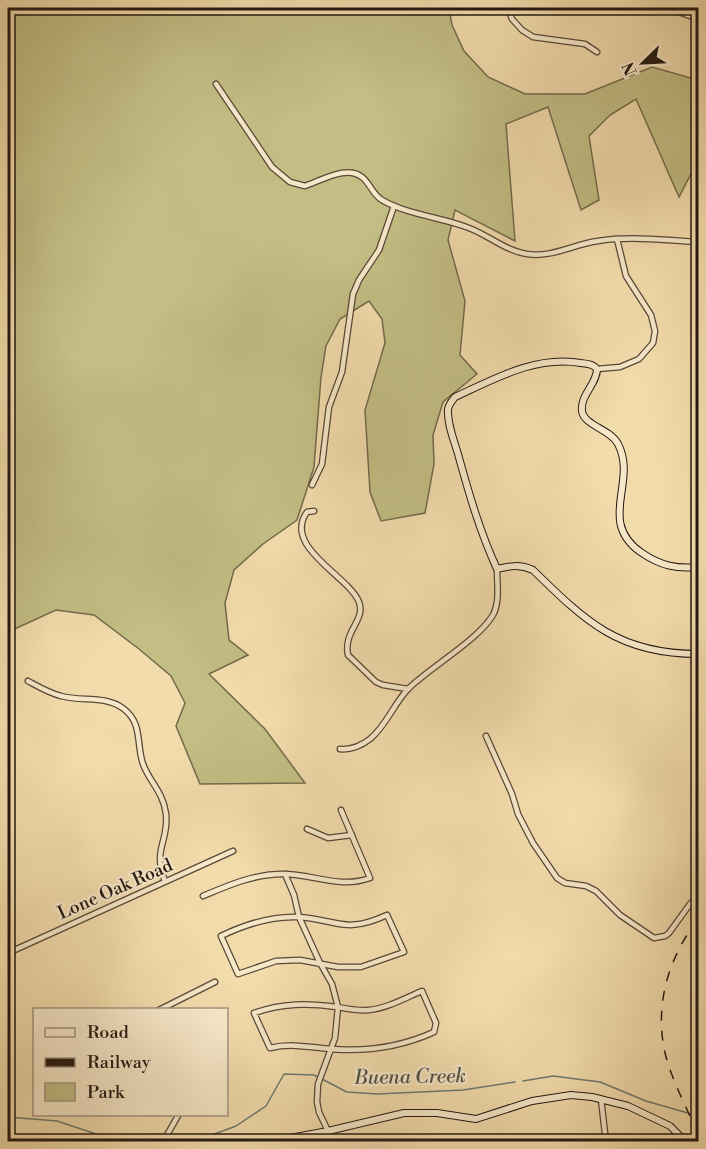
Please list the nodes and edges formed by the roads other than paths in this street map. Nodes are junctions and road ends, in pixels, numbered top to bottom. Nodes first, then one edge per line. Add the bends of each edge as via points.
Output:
1 (508, 8) edge
2 (668, 8) edge
3 (699, 19) edge
4 (597, 52) dead end
5 (216, 84) dead end
6 (394, 206) junction
7 (617, 239) junction
8 (699, 242) edge
9 (597, 369) junction
10 (312, 485) dead end
11 (314, 512) dead end
12 (699, 567) edge
13 (497, 569) junction
14 (699, 654) edge
15 (28, 681) dead end
16 (408, 689) junction
17 (486, 736) dead end
18 (340, 749) dead end
19 (341, 810) dead end
20 (307, 830) dead end
21 (352, 835) junction
22 (233, 851) dead end
23 (285, 874) junction
24 (165, 881) junction
25 (203, 897) dead end
26 (699, 897) edge
27 (299, 917) junction
28 (8, 953) edge
29 (320, 963) junction
30 (215, 982) dead end
31 (338, 1007) junction
32 (163, 1008) edge
33 (332, 1049) junction
34 (601, 1099) junction
35 (178, 1116) edge
36 (328, 1131) junction
37 (286, 1141) edge
38 (165, 1142) edge
39 (268, 1142) edge
40 (606, 1142) edge
41 (686, 1142) edge

1 - 4 street via 512,20 533,37 585,44
2 - 3 street
5 - 6 street via 272,167 290,182 305,186 342,173 356,173 366,179 381,200
6 - 7 street via 470,228 529,255
6 - 10 street via 379,250 353,294 342,372 329,406 322,464
7 - 8 street
7 - 9 street via 626,276 651,315 655,331 653,343 639,359 620,367
9 - 12 street via 582,411 588,421 615,438 621,451 619,516 625,536 632,546 667,566
9 - 13 street via 594,365 552,362 517,369 455,397 448,407 469,494
11 - 16 street via 307,512 303,519 309,546 353,592 360,605 361,614 348,639 348,655 376,682
13 - 14 street via 525,566 592,624 621,639 650,650
13 - 16 street via 494,613 484,628
15 - 24 street via 61,696 113,703 133,718 143,764 163,799 165,830 159,858
16 - 18 street via 368,741
17 - 26 street via 518,814 557,878 596,891 620,915 654,938 669,933
19 - 21 street
20 - 21 street via 328,838
21 - 23 street via 370,878 345,883
22 - 24 street, Lone Oak Road
23 - 25 street via 261,875
23 - 27 street
24 - 28 street, Lone Oak Road
27 - 29 street
27 - 29 street via 241,926 221,936 238,974 276,961
27 - 29 street via 345,926 369,923 387,915 404,952 361,967
29 - 31 street via 332,984
30 - 32 street
31 - 33 street
31 - 33 street via 282,1004 254,1012 270,1048 290,1045
31 - 33 street via 370,1010 422,991 436,1026 434,1032 394,1046
33 - 36 street via 319,1081 317,1102
34 - 36 street via 554,1097 476,1119 404,1113
34 - 40 street
34 - 41 street via 666,1123
35 - 38 street
36 - 37 street
37 - 39 street

